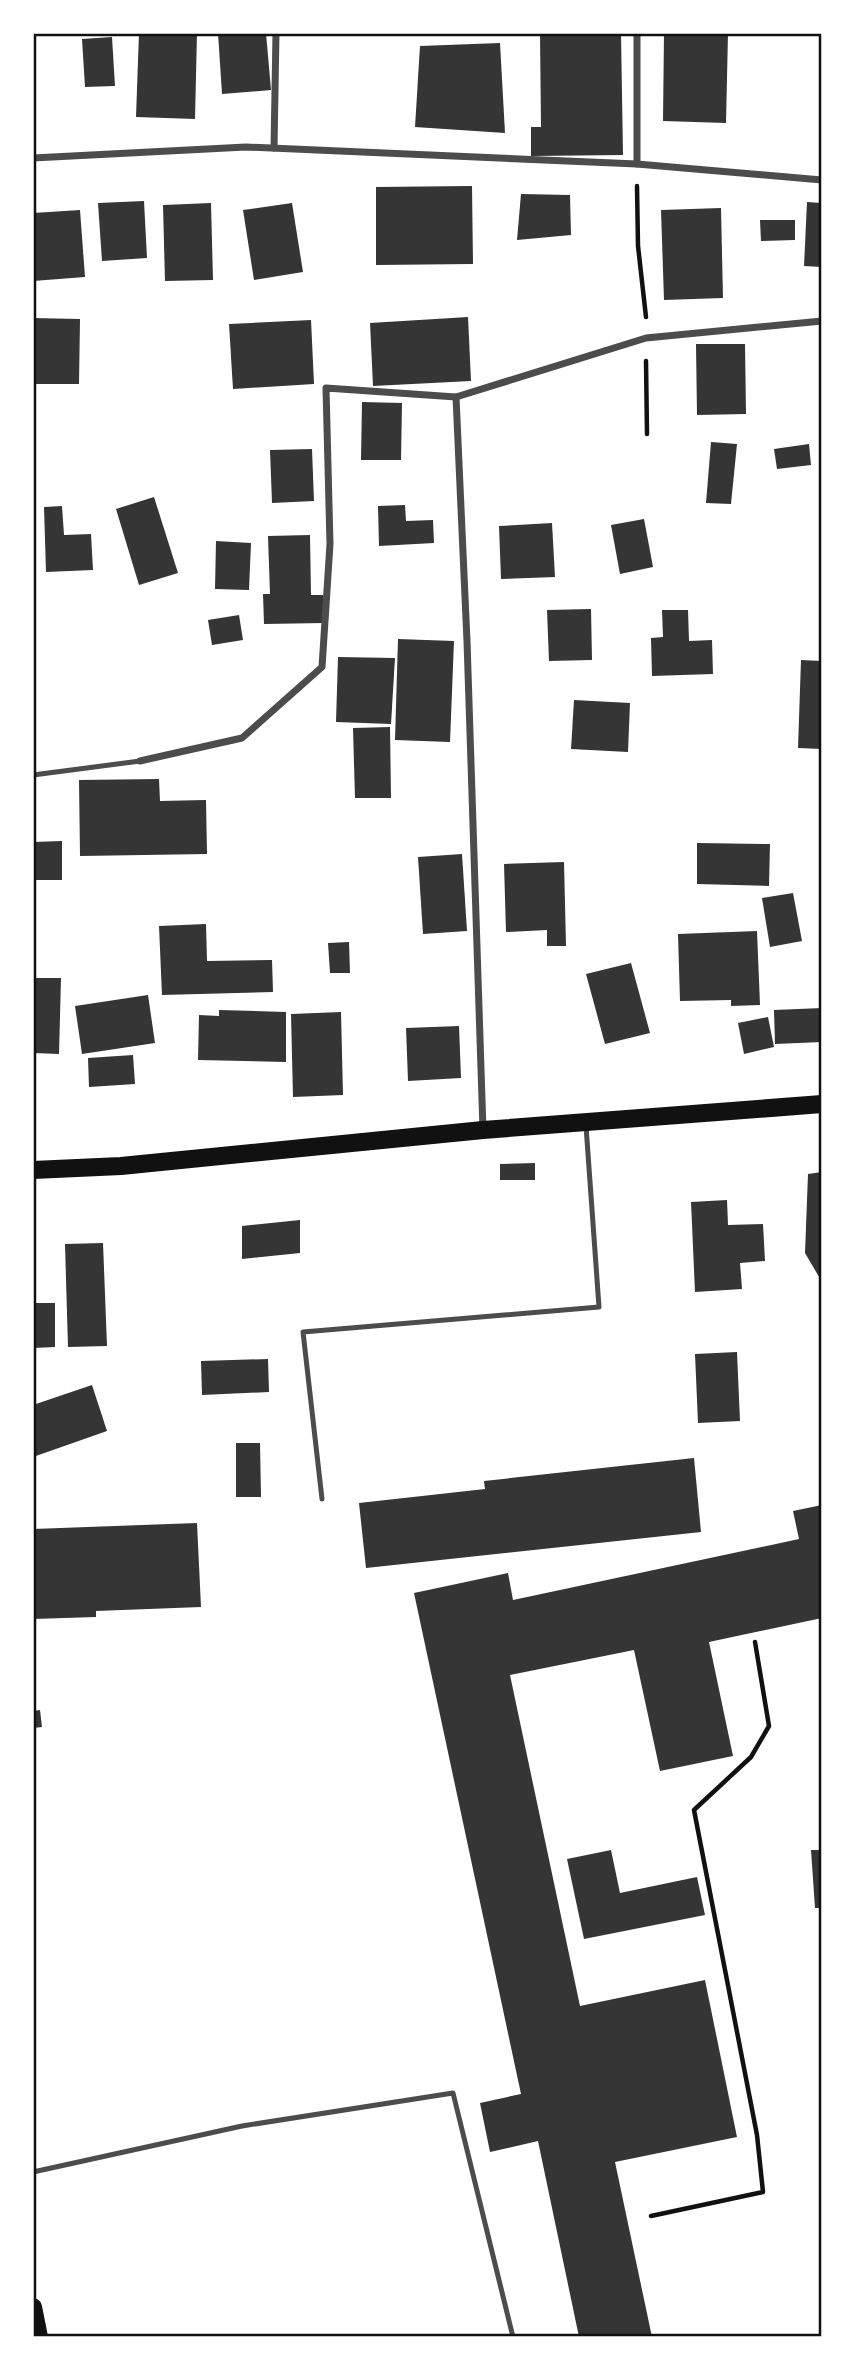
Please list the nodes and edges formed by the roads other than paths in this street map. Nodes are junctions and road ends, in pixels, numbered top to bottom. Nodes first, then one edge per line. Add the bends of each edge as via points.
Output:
1 (276, 33) edge
2 (637, 33) edge
3 (274, 148) junction
4 (33, 158) edge
5 (637, 164) junction
6 (822, 180) edge
7 (822, 321) edge
8 (456, 397) junction
9 (140, 761) joint
10 (33, 775) edge
11 (822, 1104) edge
12 (585, 1123) junction
13 (483, 1130) junction
14 (33, 1170) edge
15 (322, 1499) dead end
16 (33, 2172) edge
17 (33, 2307) edge
18 (39, 2337) edge
19 (513, 2337) edge

1 - 3 street
2 - 5 street
3 - 4 street
3 - 5 street
5 - 6 street
7 - 8 street via 646,338
8 - 9 street via 326,388 330,544 322,667 242,738
8 - 13 street
9 - 10 lane
11 - 12 main road
12 - 13 main road
12 - 15 lane via 599,1307 303,1332
13 - 14 main road via 121,1166
16 - 19 lane via 242,2126 453,2093
17 - 18 main road

